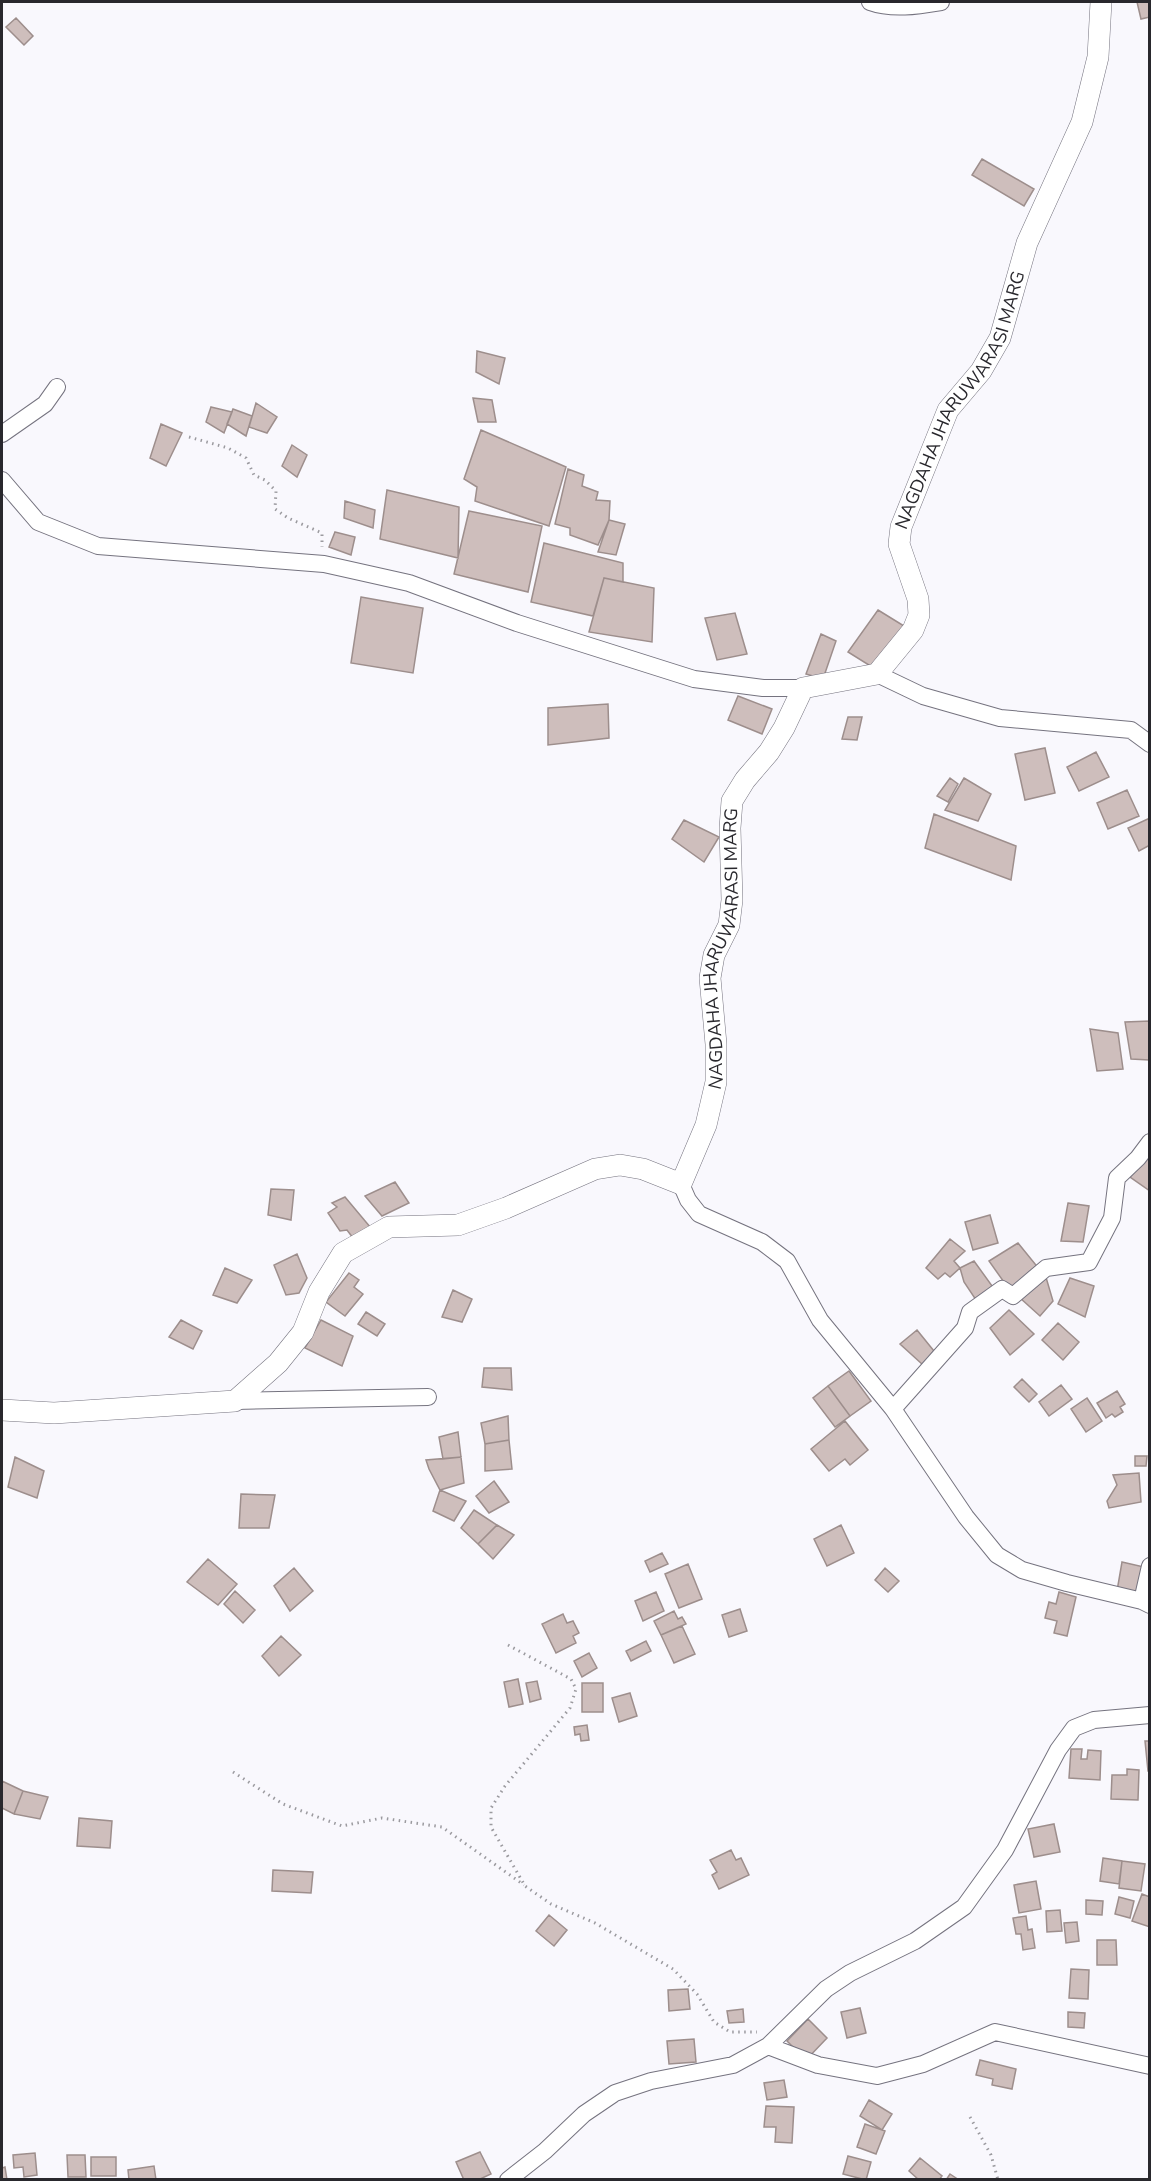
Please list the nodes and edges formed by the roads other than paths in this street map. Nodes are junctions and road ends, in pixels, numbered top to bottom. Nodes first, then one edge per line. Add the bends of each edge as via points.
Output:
1 (870, 2) edge
2 (941, 2) edge
3 (1101, 2) edge
4 (57, 387) dead end
5 (2, 434) edge
6 (2, 480) edge
7 (877, 674) junction
8 (803, 688) junction
9 (1149, 744) edge
10 (1149, 1142) edge
11 (681, 1184) junction
12 (428, 1397) dead end
13 (234, 1401) junction
14 (893, 1409) junction
15 (2, 1410) edge
16 (1149, 1566) edge
17 (1145, 1603) edge
18 (1149, 1715) edge
19 (768, 2046) junction
20 (1149, 2064) edge
21 (508, 2180) edge

1 - 2 street via 884,6
3 - 7 street, NAGDAHA JHARUWARASI MARG via 1098,57 1082,122 1027,243 1000,338 981,371 948,410 901,527 899,544 918,599 919,615 913,630
4 - 5 street via 45,404
6 - 8 street via 38,522 98,546 324,564 409,583 517,623 694,679 763,688
7 - 8 street
7 - 9 street via 923,696 1000,718 1131,730
8 - 11 street, NAGDAHA JHARUWARASI MARG via 770,752 732,801 729,925 714,955 710,978 716,1082 706,1125
10 - 14 street via 1118,1178 1112,1218 1089,1262 1046,1268 1013,1296 1002,1289 970,1312 965,1328
11 - 13 street via 644,1169 620,1165 595,1169 458,1225 390,1227 343,1253 319,1292 303,1332 279,1363
11 - 14 street via 699,1214 762,1242 787,1261 820,1320
12 - 13 street
13 - 15 street via 54,1413
14 - 17 street via 996,1555 1022,1570
16 - 17 street
18 - 19 street via 1094,1720 1074,1728 1058,1750 1005,1850 964,1906 915,1941 826,1989
19 - 20 street via 818,2065 877,2076 923,2064 995,2032
19 - 21 street via 734,2065 651,2081 615,2093 584,2114

